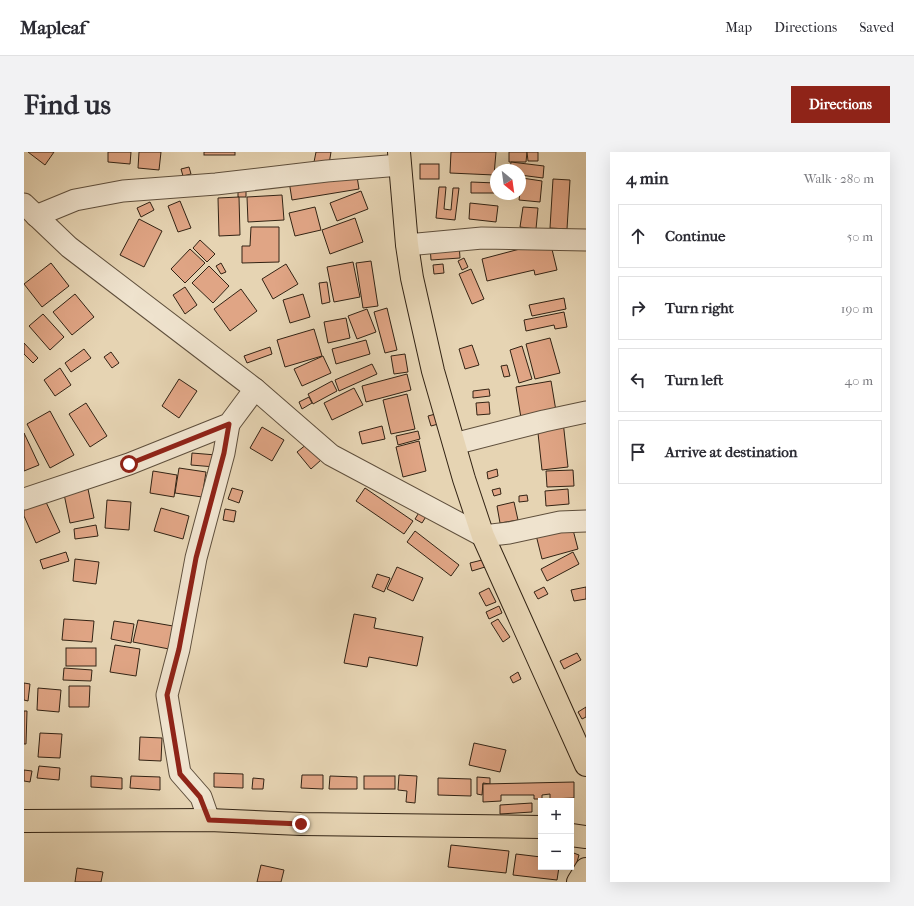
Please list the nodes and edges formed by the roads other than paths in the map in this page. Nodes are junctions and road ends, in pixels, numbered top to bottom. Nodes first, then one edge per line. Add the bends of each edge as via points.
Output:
1 (400, 159) edge
2 (30, 210) edge
3 (586, 240) edge
4 (407, 245) junction
5 (255, 389) junction
6 (586, 412) edge
7 (229, 424) junction
8 (454, 444) junction
9 (24, 499) edge
10 (586, 521) edge
11 (483, 536) junction
12 (586, 765) edge
13 (209, 820) junction
14 (24, 821) edge
15 (586, 825) edge
16 (574, 826) edge
17 (538, 828) edge
18 (574, 835) edge
19 (586, 837) edge
20 (586, 869) edge
21 (578, 882) edge

1 - 2 street via 327,171 216,184 123,191
1 - 4 main road
2 - 5 street via 69,247
3 - 4 street via 482,238
4 - 8 main road via 433,371
5 - 7 street
5 - 11 street via 331,455
6 - 8 street
7 - 9 street via 129,464
7 - 13 street via 224,453 196,558 179,649 167,695 180,774 200,797
8 - 11 main road
10 - 11 street via 560,522
11 - 12 main road
13 - 14 main road
13 - 17 main road
15 - 16 main road
18 - 19 main road
20 - 21 main road

